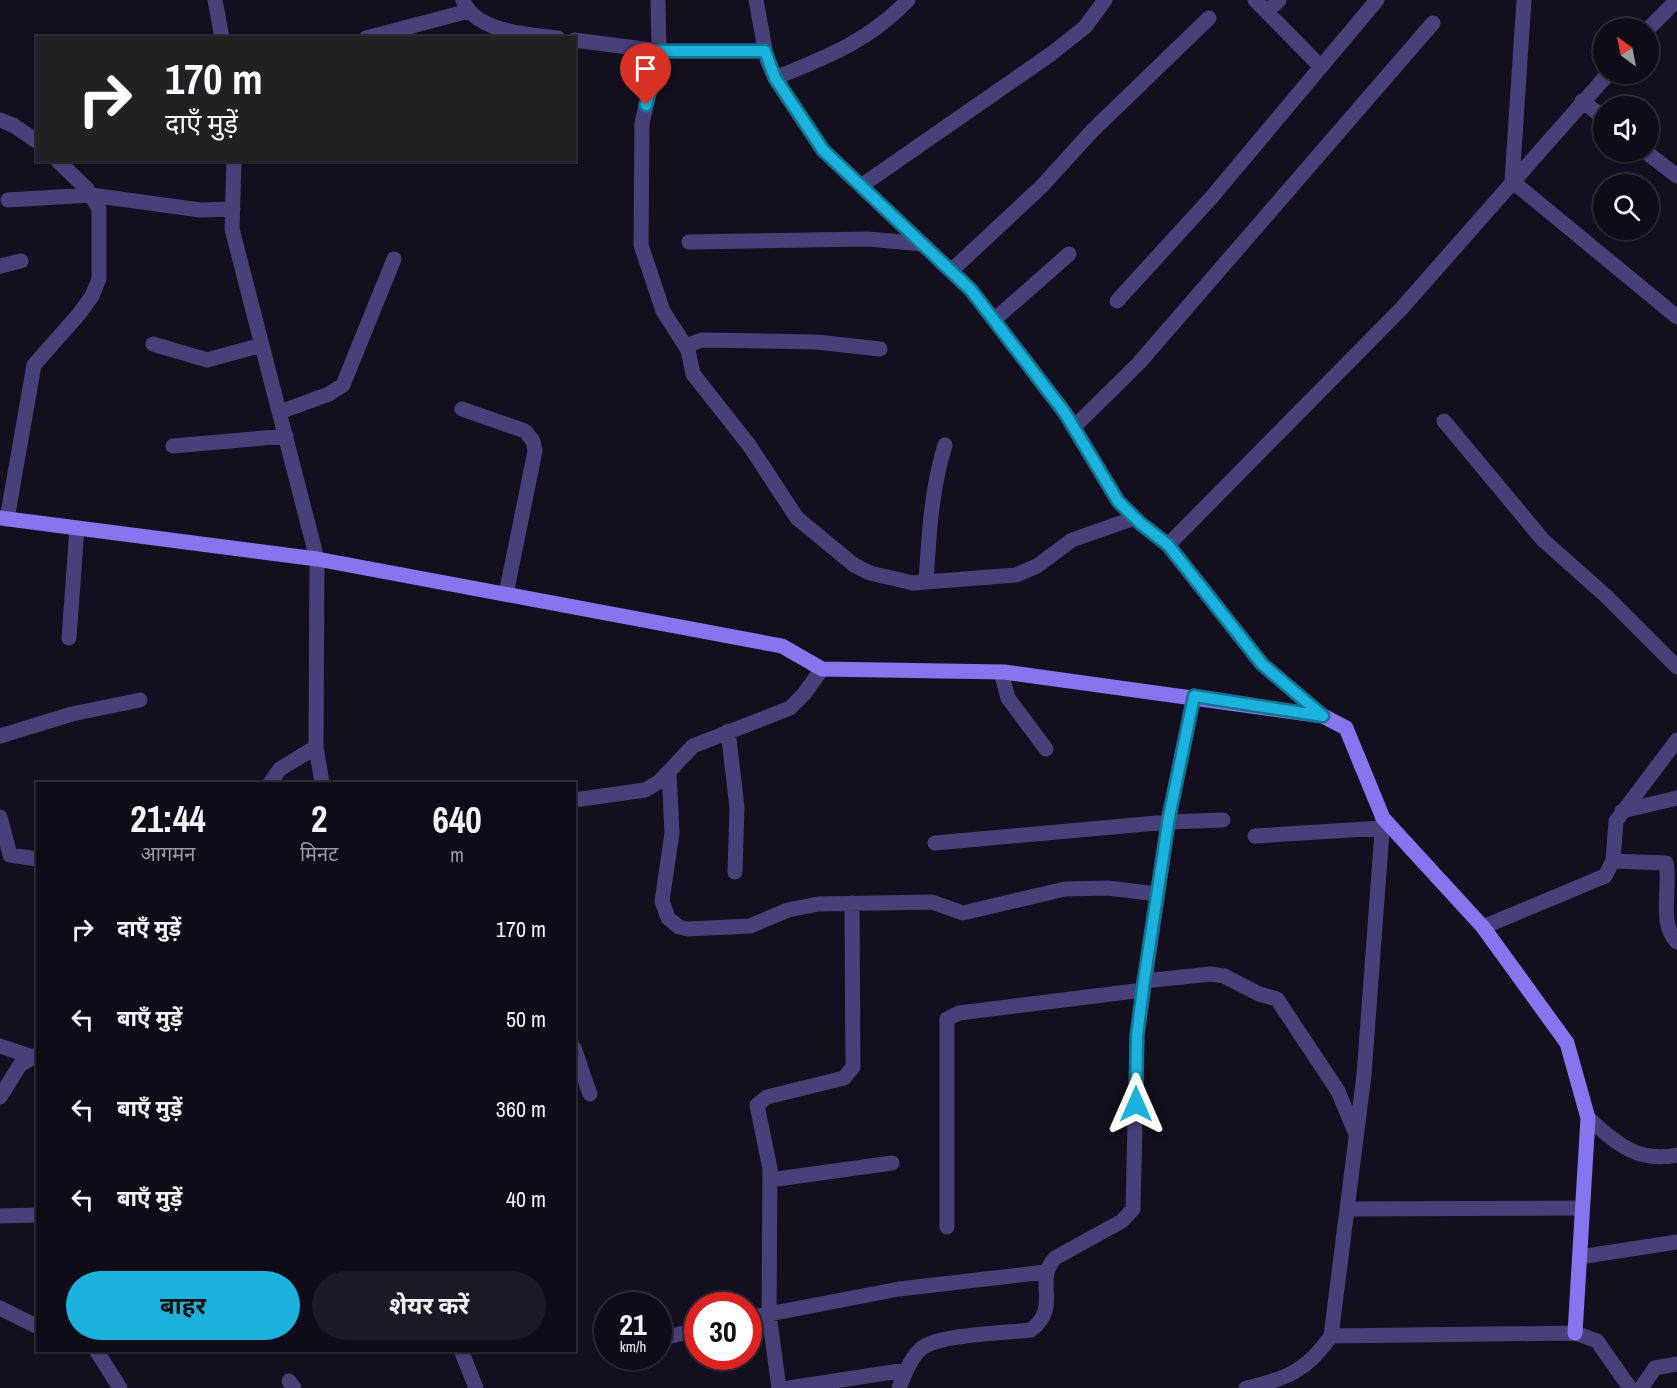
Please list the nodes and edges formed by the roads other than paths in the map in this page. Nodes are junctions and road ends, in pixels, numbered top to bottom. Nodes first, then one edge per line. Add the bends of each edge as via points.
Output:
1 (215, 0) edge
2 (658, 0) edge
3 (756, 0) edge
4 (908, 0) edge
5 (1105, 0) edge
6 (1255, 0) edge
7 (1279, 0) edge
8 (1377, 0) edge
9 (1524, 0) edge
10 (1677, 0) edge
11 (466, 6) edge
12 (1267, 12) junction
13 (1209, 18) dead end
14 (1659, 18) edge
15 (1433, 23) dead end
16 (222, 36) edge
17 (372, 36) edge
18 (547, 36) edge
19 (576, 40) edge
20 (659, 51) junction
21 (765, 51) junction
22 (1321, 67) junction
23 (775, 78) junction
24 (1598, 84) edge
25 (1582, 101) junction
26 (1593, 110) edge
27 (0, 120) edge
28 (36, 141) edge
29 (59, 162) edge
30 (234, 162) edge
31 (1659, 162) edge
32 (1677, 176) edge
33 (1512, 181) junction
34 (861, 186) junction
35 (91, 195) junction
36 (9, 200) dead end
37 (233, 209) junction
38 (689, 242) dead end
39 (923, 244) junction
40 (1069, 254) dead end
41 (394, 259) dead end
42 (21, 261) dead end
43 (0, 266) edge
44 (951, 271) junction
45 (1117, 301) dead end
46 (1677, 317) edge
47 (994, 320) junction
48 (153, 344) dead end
49 (262, 345) junction
50 (880, 349) dead end
51 (688, 350) junction
52 (462, 409) dead end
53 (280, 412) junction
54 (1444, 421) dead end
55 (1074, 428) junction
56 (286, 436) junction
57 (945, 445) dead end
58 (173, 446) dead end
59 (3, 518) edge
60 (1135, 518) junction
61 (77, 528) junction
62 (1168, 545) junction
63 (317, 559) junction
64 (926, 582) junction
65 (506, 594) junction
66 (69, 638) dead end
67 (1677, 667) edge
68 (822, 669) junction
69 (1001, 672) junction
70 (1194, 696) junction
71 (140, 700) dead end
72 (1323, 716) junction
73 (728, 731) junction
74 (0, 736) edge
75 (1677, 740) edge
76 (316, 747) junction
77 (1046, 749) dead end
78 (669, 771) junction
79 (271, 782) edge
80 (321, 782) edge
81 (1677, 798) edge
82 (576, 800) edge
83 (1622, 811) junction
84 (0, 817) edge
85 (1223, 820) dead end
86 (1168, 822) junction
87 (1383, 823) junction
88 (1255, 836) dead end
89 (935, 843) dead end
90 (36, 859) edge
91 (1613, 861) junction
92 (735, 872) dead end
93 (1157, 894) junction
94 (852, 903) junction
95 (1483, 927) junction
96 (1677, 942) edge
97 (1143, 985) junction
98 (0, 1046) edge
99 (576, 1054) edge
100 (35, 1056) edge
101 (590, 1094) dead end
102 (0, 1097) edge
103 (1588, 1118) junction
104 (1356, 1134) junction
105 (1677, 1155) edge
106 (892, 1163) dead end
107 (770, 1180) junction
108 (1582, 1208) junction
109 (1347, 1209) junction
110 (36, 1215) edge
111 (0, 1216) edge
112 (947, 1227) dead end
113 (1677, 1242) edge
114 (1580, 1257) junction
115 (1046, 1272) junction
116 (0, 1308) edge
117 (769, 1314) junction
118 (762, 1315) edge
119 (36, 1326) edge
120 (1575, 1333) junction
121 (1330, 1336) junction
122 (97, 1352) edge
123 (463, 1352) edge
124 (1677, 1364) edge
125 (906, 1370) junction
126 (780, 1387) edge
127 (120, 1388) edge
128 (476, 1388) edge
129 (899, 1388) edge
130 (1246, 1388) edge
131 (1630, 1388) edge
132 (1641, 1388) edge

1 - 16 street
2 - 20 street
3 - 21 street
4 - 23 street via 892,17 844,50
5 - 34 street via 1085,27 1051,54
6 - 12 street
7 - 12 street
8 - 22 street
9 - 33 street
10 - 14 street
11 - 17 street
11 - 18 street via 493,26
12 - 22 street
13 - 44 street via 1092,131 1042,186
15 - 55 street via 1139,363
19 - 20 street
20 - 21 street
20 - 51 street via 642,123 641,245 663,311
21 - 23 street
22 - 45 street via 1211,198
23 - 34 street via 823,150
24 - 25 street
25 - 26 street
25 - 33 street
27 - 28 street
29 - 35 street
30 - 37 street
31 - 32 street
33 - 46 street
33 - 62 street via 1401,309
34 - 39 street
35 - 36 street
35 - 37 street via 200,210
35 - 59 street via 101,216 99,279 79,314 34,365
37 - 49 street via 232,229
38 - 39 street via 868,239
39 - 44 street
40 - 47 street
41 - 53 street via 343,385
42 - 43 street
44 - 47 street
47 - 55 street
48 - 49 street via 207,360
49 - 53 street
50 - 51 street via 818,342 702,340
51 - 64 street via 693,374 703,390 749,446 790,510 808,530 870,573 888,579
52 - 65 street via 525,431 533,441 535,451
53 - 56 street
54 - 67 street via 1543,540
55 - 60 street via 1118,501
56 - 58 street
56 - 63 street
57 - 64 street via 933,488
59 - 61 street
60 - 62 street
60 - 64 street via 1072,540 1037,566 1016,575
61 - 63 street
61 - 66 street
62 - 72 street via 1262,664
63 - 65 street
63 - 76 street
65 - 68 street via 782,646
68 - 69 street
68 - 73 street via 790,708
69 - 70 street
69 - 77 street via 1008,698
70 - 72 street
70 - 86 street
71 - 74 street via 72,714
72 - 87 street via 1346,728
73 - 78 street via 693,746
73 - 92 street via 737,807
75 - 83 street
76 - 79 street via 280,769
76 - 80 street
78 - 82 street via 645,790
78 - 94 street via 672,833 662,901 663,910 674,924 688,929 729,929 763,922 803,906
81 - 83 street
83 - 91 street via 1613,828
84 - 90 street via 10,855
85 - 86 street
86 - 89 street
86 - 93 street
87 - 88 street
87 - 95 street
87 - 104 street
91 - 95 street via 1605,876 1595,882
91 - 96 street via 1666,863 1667,910 1671,934
93 - 94 street via 1108,888 1065,889 963,913 932,902
93 - 97 street
94 - 107 street via 854,1062 844,1078 760,1101 758,1113 769,1153
95 - 103 street via 1567,1043
97 - 104 street via 1210,974 1224,976 1277,999 1338,1091
97 - 112 street via 959,1013 947,1019
97 - 115 street via 1137,1035 1133,1209 1122,1221 1055,1257
98 - 100 street
99 - 101 street
100 - 102 street via 20,1065
103 - 105 street via 1633,1152 1648,1158
103 - 108 street
104 - 109 street
106 - 107 street
107 - 117 street
108 - 109 street
108 - 114 street
109 - 121 street
110 - 111 street
113 - 114 street
114 - 120 street
115 - 117 street via 899,1289
115 - 125 street via 1048,1310 1042,1322 1031,1330 936,1340 922,1349
116 - 119 street
117 - 118 street
117 - 126 street
120 - 121 street
120 - 131 street via 1597,1341
121 - 130 street via 1316,1358 1295,1372
122 - 127 street
123 - 128 street
124 - 132 street via 1655,1368
125 - 126 street
125 - 129 street

